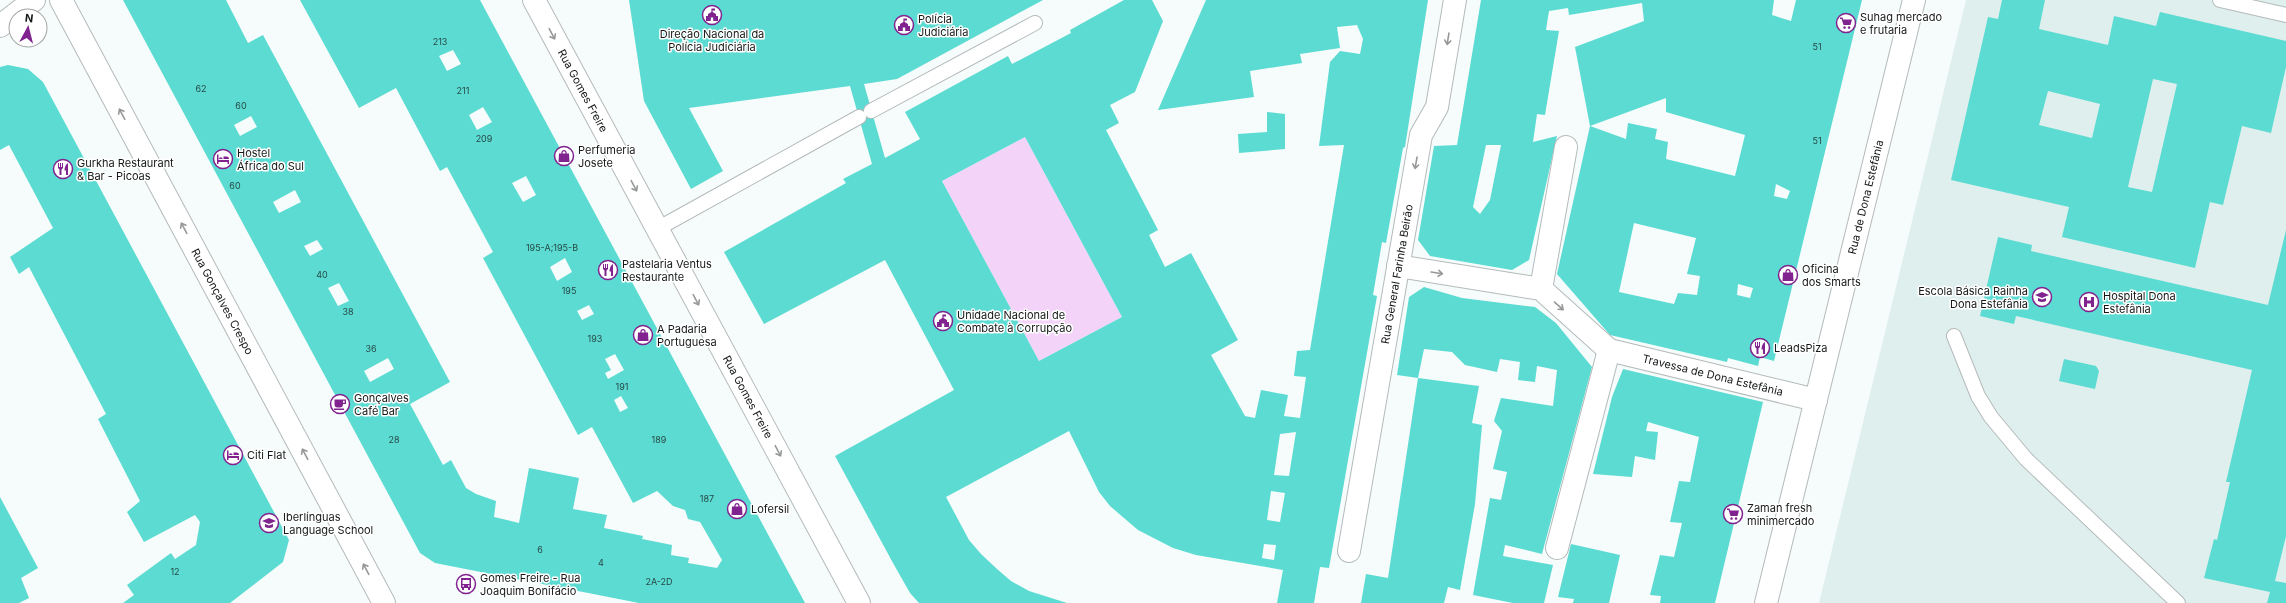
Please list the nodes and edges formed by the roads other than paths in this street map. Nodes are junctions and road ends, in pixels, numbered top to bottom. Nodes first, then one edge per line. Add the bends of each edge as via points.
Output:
1 (34, 0) edge
2 (61, 0) edge
3 (534, 0) edge
4 (1454, 0) edge
5 (1914, 0) edge
6 (2220, 0) edge
7 (2286, 15) edge
8 (1035, 23) dead end
9 (0, 26) edge
10 (1566, 146) dead end
11 (657, 229) junction
12 (1398, 266) junction
13 (1541, 290) junction
14 (1954, 336) dead end
15 (1610, 350) junction
16 (1816, 400) junction
17 (1557, 548) dead end
18 (1349, 551) dead end
19 (384, 603) edge
20 (859, 603) edge
21 (1766, 603) edge
22 (2178, 603) edge

1 - 9 street
19 -> 2 street, Rua Gonçalves Crespo
3 -> 11 street, Rua Gomes Freire
4 -> 12 street, Rua General Farinha Beirão via 1437,107 1421,135
5 - 16 street, Rua de Dona Estefânia
6 - 7 lane
8 - 11 lane
10 - 13 street
11 -> 20 street, Rua Gomes Freire
12 -> 13 street
12 - 18 street, Rua General Farinha Beirão
13 -> 15 street, Travessa de Dona Estefânia
14 - 22 lane via 1978,396 1991,417 2026,459
15 - 16 street, Travessa de Dona Estefânia
15 - 17 street
16 - 21 street, Rua de Dona Estefânia

